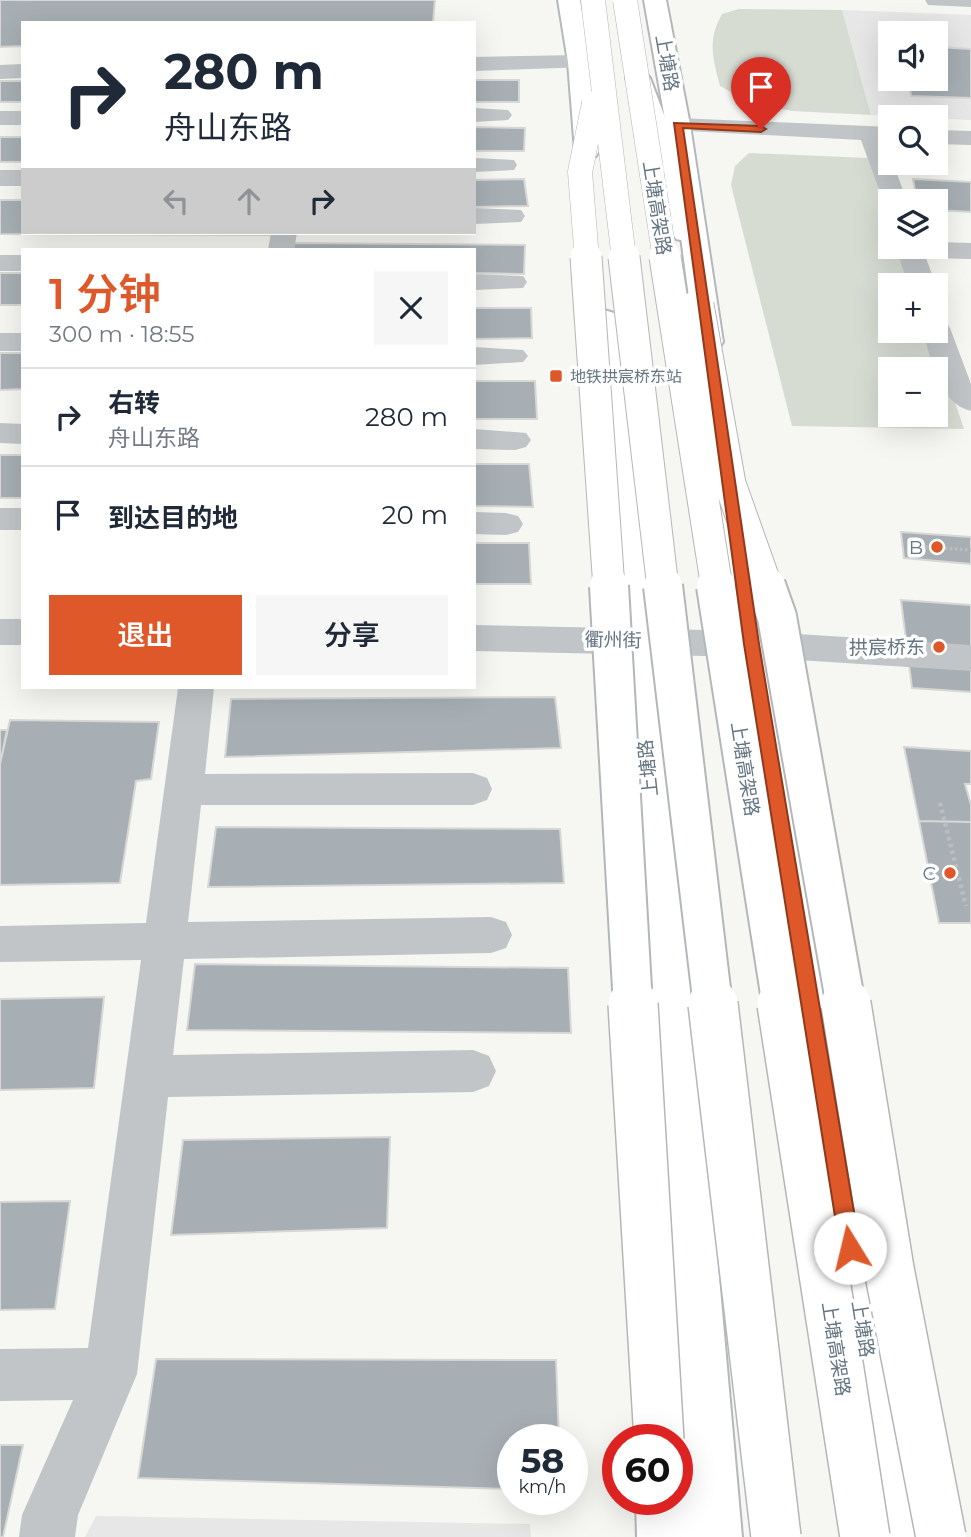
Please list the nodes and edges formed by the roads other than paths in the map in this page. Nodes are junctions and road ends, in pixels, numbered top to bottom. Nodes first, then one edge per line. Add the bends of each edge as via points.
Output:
1 (569, 0) edge
2 (593, 0) edge
3 (625, 0) edge
4 (656, 0) edge
5 (936, 0) edge
6 (971, 1) edge
7 (476, 64) edge
8 (605, 66) junction
9 (21, 71) edge
10 (0, 72) edge
11 (500, 115) dead end
12 (476, 116) edge
13 (0, 118) edge
14 (21, 118) edge
15 (678, 125) junction
16 (878, 134) edge
17 (948, 137) edge
18 (971, 138) edge
19 (476, 164) edge
20 (505, 164) dead end
21 (0, 178) edge
22 (21, 178) edge
23 (476, 216) edge
24 (512, 216) dead end
25 (948, 250) edge
26 (971, 251) edge
27 (0, 263) edge
28 (21, 263) edge
29 (476, 282) edge
30 (513, 282) dead end
31 (0, 342) edge
32 (21, 342) edge
33 (941, 343) edge
34 (476, 356) edge
35 (513, 356) dead end
36 (971, 402) edge
37 (0, 433) edge
38 (21, 434) edge
39 (476, 439) edge
40 (515, 440) dead end
41 (0, 519) edge
42 (21, 519) edge
43 (0, 632) edge
44 (21, 632) edge
45 (476, 638) edge
46 (636, 640) junction
47 (752, 644) junction
48 (971, 658) edge
49 (197, 689) edge
50 (473, 789) dead end
51 (184, 790) junction
52 (491, 935) dead end
53 (164, 942) junction
54 (0, 944) edge
55 (473, 1071) dead end
56 (148, 1076) junction
57 (111, 1374) junction
58 (0, 1375) edge
59 (658, 1424) edge
60 (664, 1515) edge
61 (47, 1537) edge
62 (665, 1537) edge
63 (714, 1537) edge
64 (776, 1537) edge
65 (865, 1537) edge
66 (897, 1537) edge
67 (940, 1537) edge

1 - 8 main road, 上塘路
2 - 8 main road, 上塘高架路, bridge
3 - 8 main road, 上塘高架路, bridge
4 - 15 main road, 上塘路
5 - 6 street
7 - 8 street
8 - 46 main road, 上塘路
8 - 59 main road, bridge via 580,172
8 - 64 main road, 上塘高架路, bridge
8 - 65 main road, 上塘高架路, bridge
8 - 67 main road, bridge via 676,180 730,484 777,617
9 - 10 street
11 - 12 street
13 - 14 street
15 - 16 street
15 - 47 main road, 上塘路
17 - 18 street
19 - 20 street
21 - 22 street
23 - 24 street
25 - 26 street
27 - 28 street
29 - 30 street
31 - 32 street
33 - 36 street via 954,383
34 - 35 street
37 - 38 street
39 - 40 street
41 - 42 street
43 - 44 street
45 - 46 street, 衢州街
46 - 47 street, 衢州街
46 - 63 main road, 上塘路 via 677,1061
47 - 48 street, 衢州街
47 - 66 main road, 上塘路
49 - 51 street
50 - 51 street
51 - 53 street
52 - 53 street
53 - 54 street
53 - 56 street
55 - 56 street
56 - 57 street
57 - 58 street
57 - 61 street via 50,1515
60 - 62 main road

